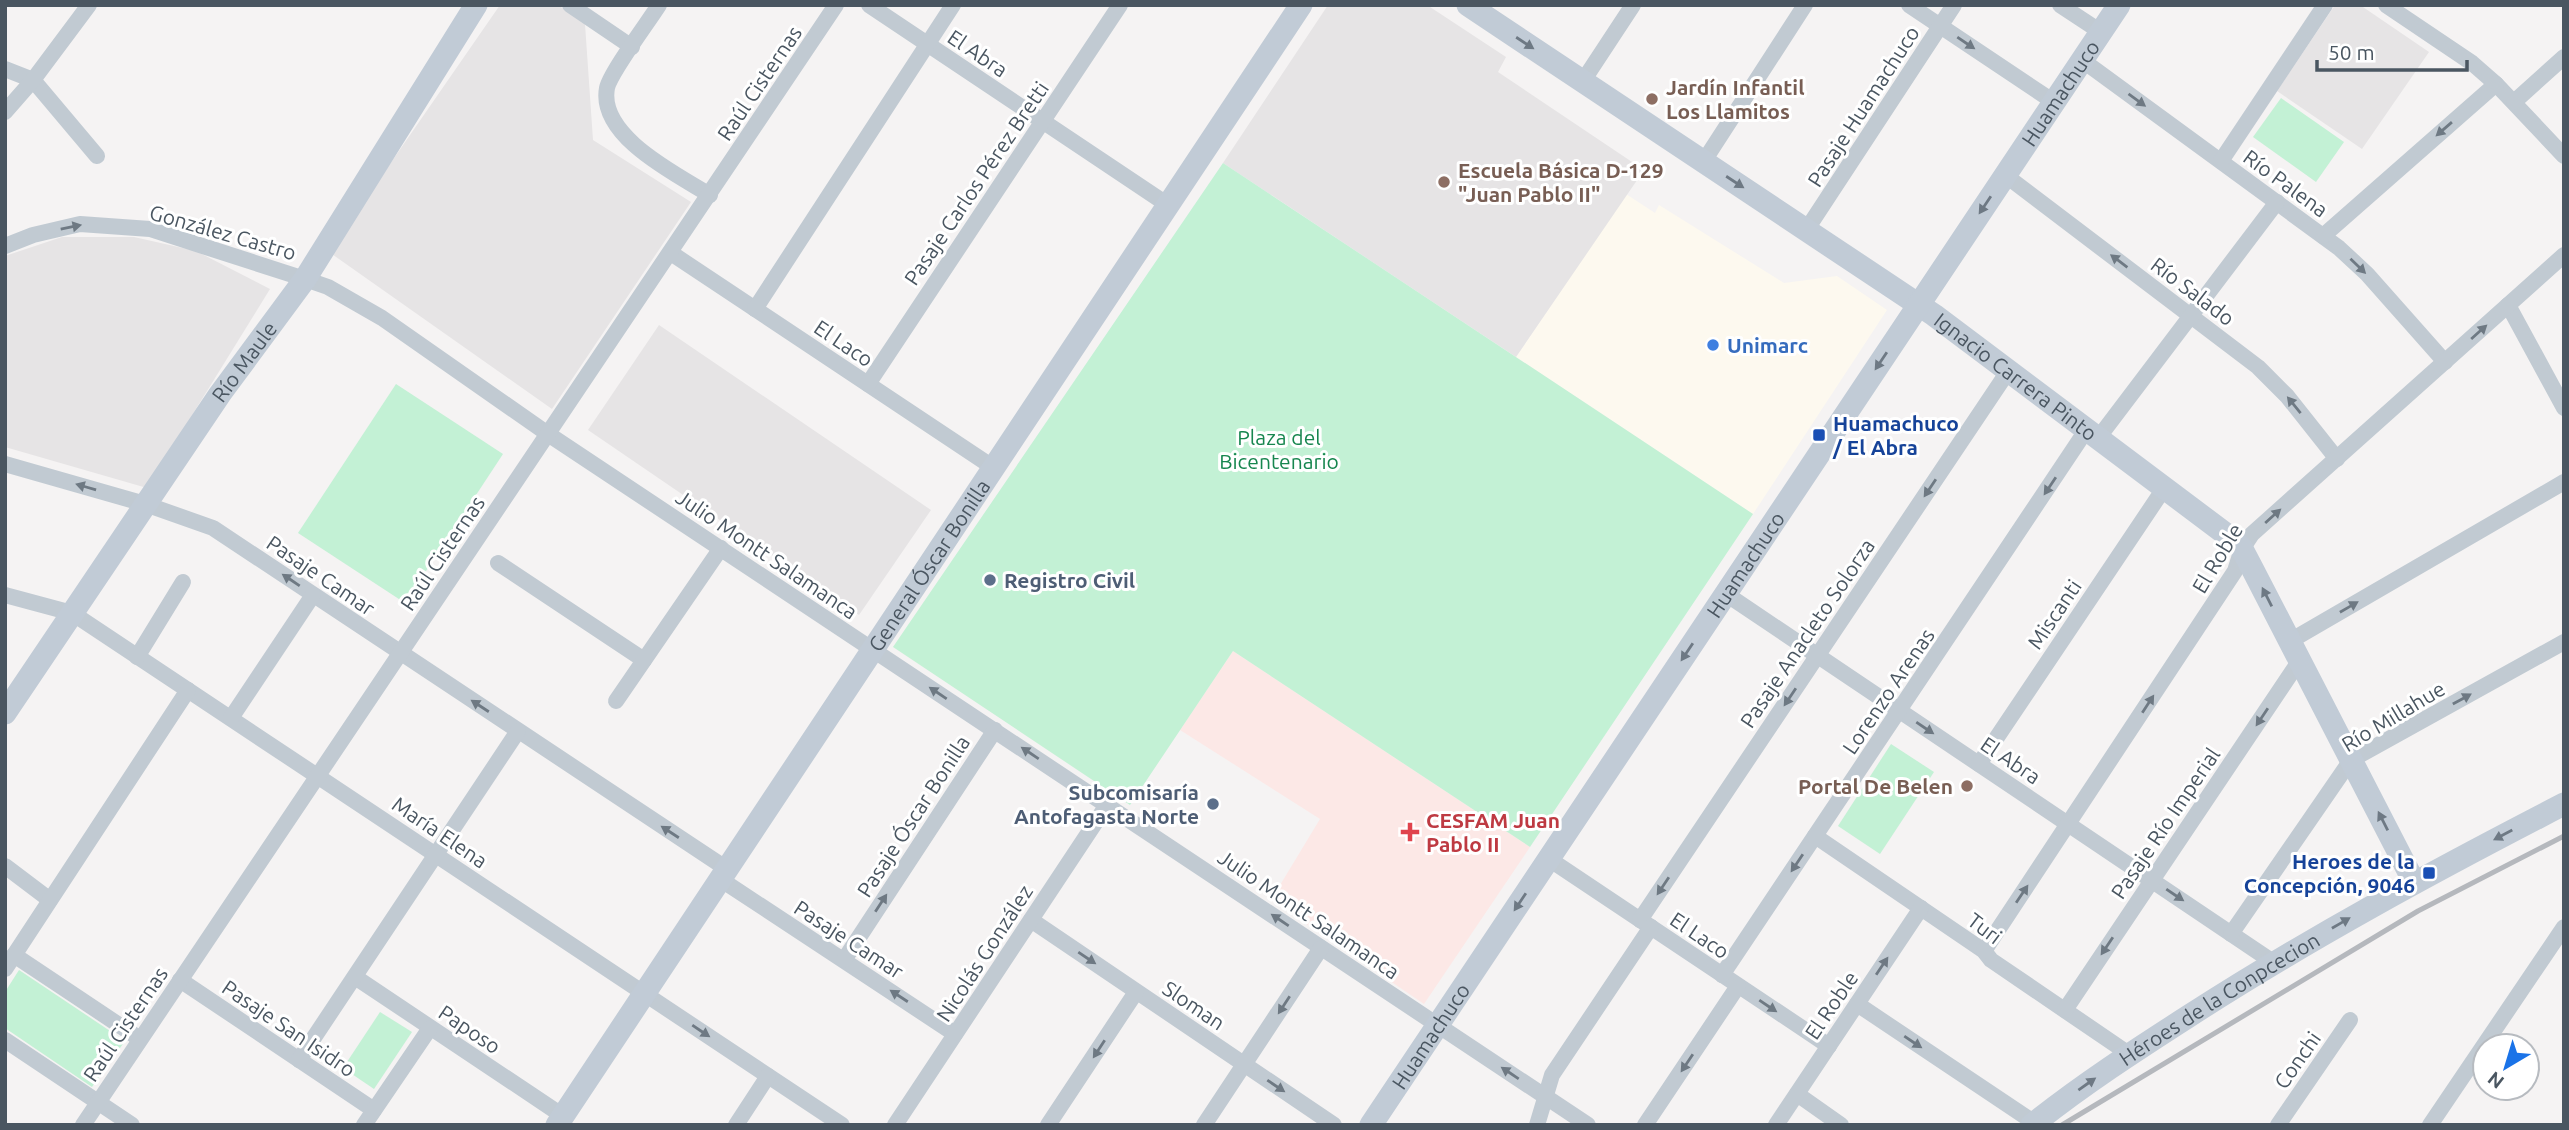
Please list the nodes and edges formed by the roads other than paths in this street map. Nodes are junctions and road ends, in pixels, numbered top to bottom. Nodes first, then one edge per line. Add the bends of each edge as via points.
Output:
1 (89, 5) edge
2 (476, 5) edge
3 (570, 5) edge
4 (659, 5) edge
5 (836, 5) edge
6 (869, 5) edge
7 (953, 5) edge
8 (1120, 5) edge
9 (1301, 5) edge
10 (1633, 5) edge
11 (1805, 5) edge
12 (1909, 5) edge
13 (1954, 5) edge
14 (2060, 5) edge
15 (2119, 5) edge
16 (2325, 5) edge
17 (2386, 5) edge
18 (1476, 7) edge
19 (1940, 26) junction
20 (2101, 32) junction
21 (928, 44) junction
22 (632, 47) junction
23 (2564, 57) edge
24 (2082, 60) junction
25 (5, 69) edge
26 (33, 80) junction
27 (1583, 81) junction
28 (2496, 84) junction
29 (2054, 102) junction
30 (2514, 102) junction
31 (5, 112) edge
32 (1043, 121) junction
33 (97, 156) dead end
34 (2564, 156) edge
35 (1704, 161) junction
36 (2221, 161) junction
37 (2005, 175) junction
38 (710, 195) junction
39 (2277, 202) junction
40 (1168, 205) junction
41 (1807, 229) junction
42 (2323, 236) junction
43 (5, 246) edge
44 (671, 253) junction
45 (2564, 256) edge
46 (305, 279) junction
47 (1919, 304) junction
48 (2508, 305) junction
49 (755, 309) junction
50 (2191, 316) junction
51 (2445, 362) junction
52 (2009, 370) junction
53 (868, 384) junction
54 (2564, 408) edge
55 (2093, 433) junction
56 (548, 434) junction
57 (2337, 459) junction
58 (5, 464) edge
59 (994, 467) junction
60 (2564, 482) edge
61 (2165, 486) junction
62 (145, 504) junction
63 (721, 548) junction
64 (2242, 549) junction
65 (498, 563) dead end
66 (183, 583) dead end
67 (1726, 594) junction
68 (313, 595) junction
69 (5, 596) edge
70 (72, 613) junction
71 (2564, 642) edge
72 (873, 649) junction
73 (2295, 651) junction
74 (399, 653) junction
75 (1818, 656) junction
76 (137, 657) junction
77 (644, 660) junction
78 (188, 690) junction
79 (616, 701) dead end
80 (1900, 711) junction
81 (5, 713) edge
82 (231, 718) junction
83 (995, 730) junction
84 (518, 731) junction
85 (2351, 760) junction
86 (1979, 764) junction
87 (317, 776) junction
88 (2564, 804) edge
89 (1107, 805) junction
90 (2069, 824) junction
91 (1815, 836) junction
92 (437, 855) junction
93 (1549, 859) junction
94 (5, 866) edge
95 (723, 874) junction
96 (2152, 880) junction
97 (2413, 882) junction
98 (50, 900) junction
99 (1921, 908) junction
100 (1031, 920) junction
101 (1646, 924) junction
102 (2564, 927) edge
103 (2231, 933) junction
104 (1321, 948) junction
105 (1984, 951) junction
106 (844, 960) junction
107 (10, 962) edge
108 (2273, 962) junction
109 (1721, 975) junction
110 (355, 977) junction
111 (180, 980) junction
112 (1738, 986) junction
113 (1136, 992) junction
114 (644, 993) junction
115 (1857, 1004) junction
116 (2065, 1010) junction
117 (2350, 1020) dead end
118 (1438, 1025) junction
119 (430, 1028) junction
120 (956, 1034) junction
121 (140, 1039) junction
122 (5, 1040) edge
123 (1829, 1046) junction
124 (2129, 1054) junction
125 (299, 1060) junction
126 (1244, 1065) junction
127 (768, 1076) junction
128 (1797, 1094) junction
129 (1546, 1097) junction
130 (98, 1102) junction
131 (374, 1110) junction
132 (560, 1120) edge
133 (2033, 1124) edge
134 (2279, 1124) edge
135 (83, 1125) edge
136 (132, 1125) edge
137 (364, 1125) edge
138 (736, 1125) edge
139 (842, 1125) edge
140 (895, 1125) edge
141 (1048, 1125) edge
142 (1204, 1125) edge
143 (1334, 1125) edge
144 (1371, 1125) edge
145 (1537, 1125) edge
146 (1588, 1125) edge
147 (1645, 1125) edge
148 (1776, 1125) edge
149 (1841, 1125) edge
150 (2430, 1125) edge

1 - 26 street
2 - 46 street, Río Maule
3 - 22 street
4 - 22 street
5 - 38 street, Raúl Cisternas
6 - 21 street, El Abra
7 - 21 street
8 - 32 street, Pasaje Carlos Pérez Bretti
9 - 40 street, General Óscar Bonilla
10 - 27 street
11 - 35 street
12 - 19 street
13 - 19 street, Pasaje Huamachuco
14 - 20 street
15 - 20 street, Huamachuco
16 - 36 street
17 - 28 street
18 -> 27 street, Ignacio Carrera Pinto
19 -> 29 street
19 - 41 street, Pasaje Huamachuco
20 - 24 street, Huamachuco
21 - 32 street, El Abra
21 - 49 street
22 - 38 street via 608,85 606,104 618,126 646,156
23 - 30 street
24 - 29 street, Huamachuco
24 -> 36 street, Río Palena
25 - 26 street
26 - 31 street
26 - 33 street
27 - 35 street, Ignacio Carrera Pinto
28 - 30 street
28 -> 42 street
29 - 37 street, Huamachuco
30 - 34 street
32 - 40 street, El Abra
32 - 53 street, Pasaje Carlos Pérez Bretti
35 -> 41 street, Ignacio Carrera Pinto
36 - 39 street, Río Palena
37 -> 47 street, Huamachuco
50 -> 37 street, Río Salado
38 - 44 street, Raúl Cisternas
39 - 42 street, Río Palena
39 - 50 street, Lorenzo Arenas
40 - 59 street, General Óscar Bonilla
41 - 47 street, Ignacio Carrera Pinto
42 -> 51 street, Río Palena via 2367,274
43 -> 46 street, González Castro via 80,224 150,229
44 - 49 street, El Laco
44 - 56 street, Raúl Cisternas
45 - 48 street, El Roble
46 - 56 street, Julio Montt Salamanca via 382,318
46 - 62 street, Río Maule
47 - 52 street, Ignacio Carrera Pinto
47 -> 67 street, Huamachuco
51 -> 48 street, El Roble
48 - 54 street
49 - 53 street, El Laco
50 - 55 street, Lorenzo Arenas
57 -> 50 street, Río Salado via 2275,382
51 - 57 street, El Roble
52 - 55 street, Ignacio Carrera Pinto
52 -> 75 street, Pasaje Anacleto Solorza
53 - 59 street, El Laco
55 - 61 street, Ignacio Carrera Pinto
55 -> 80 street, Lorenzo Arenas
56 - 63 street, Julio Montt Salamanca
56 - 74 street, Raúl Cisternas
64 -> 57 street, El Roble via 2252,534
62 -> 58 street, Pasaje Camar
59 - 72 street, General Óscar Bonilla
73 -> 60 street, Pasaje Río Imperial
61 - 64 street, Ignacio Carrera Pinto
61 - 86 street, Miscanti
68 -> 62 street, Pasaje Camar via 213,528
62 - 70 street, Río Maule
63 - 72 street, Julio Montt Salamanca
63 - 77 street
73 -> 64 street, Ignacio Carrera Pinto
90 -> 64 street, El Roble via 2235,572
65 - 77 street
66 - 76 street
67 - 75 street, El Abra
67 -> 93 street, Huamachuco
68 - 74 street, Pasaje Camar
68 - 82 street
69 - 70 street, María Elena
70 - 76 street, María Elena
70 - 81 street, Río Maule
85 -> 71 street, Río Millahue
83 -> 72 street, Julio Montt Salamanca
72 - 95 street, General Óscar Bonilla
73 - 85 street, Ignacio Carrera Pinto
73 -> 96 street, Pasaje Río Imperial
84 -> 74 street, Pasaje Camar
74 - 87 street, Raúl Cisternas
75 - 80 street, El Abra
75 -> 101 street, Pasaje Anacleto Solorza
76 - 78 street, María Elena
77 - 79 street
78 - 82 street, María Elena
78 - 98 street
80 -> 86 street, El Abra
80 - 91 street, Lorenzo Arenas
82 - 87 street, María Elena
89 -> 83 street, Julio Montt Salamanca
106 -> 83 street, Pasaje Óscar Bonilla
84 - 92 street
95 -> 84 street, Pasaje Camar
97 -> 85 street, Ignacio Carrera Pinto
85 - 103 street, Río Millahue
86 - 90 street, El Abra
87 - 92 street, María Elena
87 - 111 street, Raúl Cisternas
88 -> 97 street, Héroes de la Conpcecion
89 - 100 street, Nicolás González
104 -> 89 street, Julio Montt Salamanca
90 - 96 street, El Abra
105 -> 90 street, El Roble
91 - 99 street, Turi
91 -> 109 street, Lorenzo Arenas
92 - 110 street
92 - 114 street, María Elena
93 - 101 street, El Laco
93 -> 118 street, Huamachuco
94 - 98 street
95 - 106 street, Pasaje Camar
95 - 114 street, General Óscar Bonilla
96 -> 103 street, El Abra
96 -> 116 street, Pasaje Río Imperial
108 -> 97 street, Héroes de la Conpcecion
98 - 107 street
99 - 105 street, Turi
115 -> 99 street, El Roble
100 -> 113 street, Sloman
100 - 120 street, Nicolás González
101 - 109 street, El Laco
101 - 129 street, Pasaje Anacleto Solorza via 1552,1075
102 - 150 street
103 - 108 street, El Abra
104 - 118 street, Julio Montt Salamanca
104 -> 126 street
105 - 116 street, Turi
120 -> 106 street, Pasaje Camar
107 - 121 street
108 - 124 street, Héroes de la Conpcecion
109 - 112 street, El Laco
110 - 119 street, Paposo
110 - 125 street
111 - 121 street, Raúl Cisternas
111 - 125 street, Pasaje San Isidro
112 -> 123 street, El Laco
112 -> 147 street
113 - 126 street, Sloman
113 -> 141 street
114 -> 127 street, María Elena
114 - 132 street, General Óscar Bonilla
115 - 123 street, El Roble
115 -> 133 street
116 - 124 street, Turi
117 - 134 street, Conchi
129 -> 118 street, Julio Montt Salamanca
118 - 144 street, Huamachuco
119 - 131 street
119 - 132 street, Paposo
120 - 140 street, Nicolás González
121 - 130 street, Raúl Cisternas
122 - 130 street
123 - 128 street, El Roble
133 -> 124 street, Héroes de la Conpcecion
125 - 131 street, Pasaje San Isidro
126 - 142 street
126 -> 143 street, Sloman
127 - 138 street
127 - 139 street, María Elena
128 - 148 street, El Roble
128 - 149 street
129 - 145 street, Pasaje Anacleto Solorza
129 - 146 street, Julio Montt Salamanca
130 - 135 street, Raúl Cisternas
130 - 136 street
131 - 137 street

